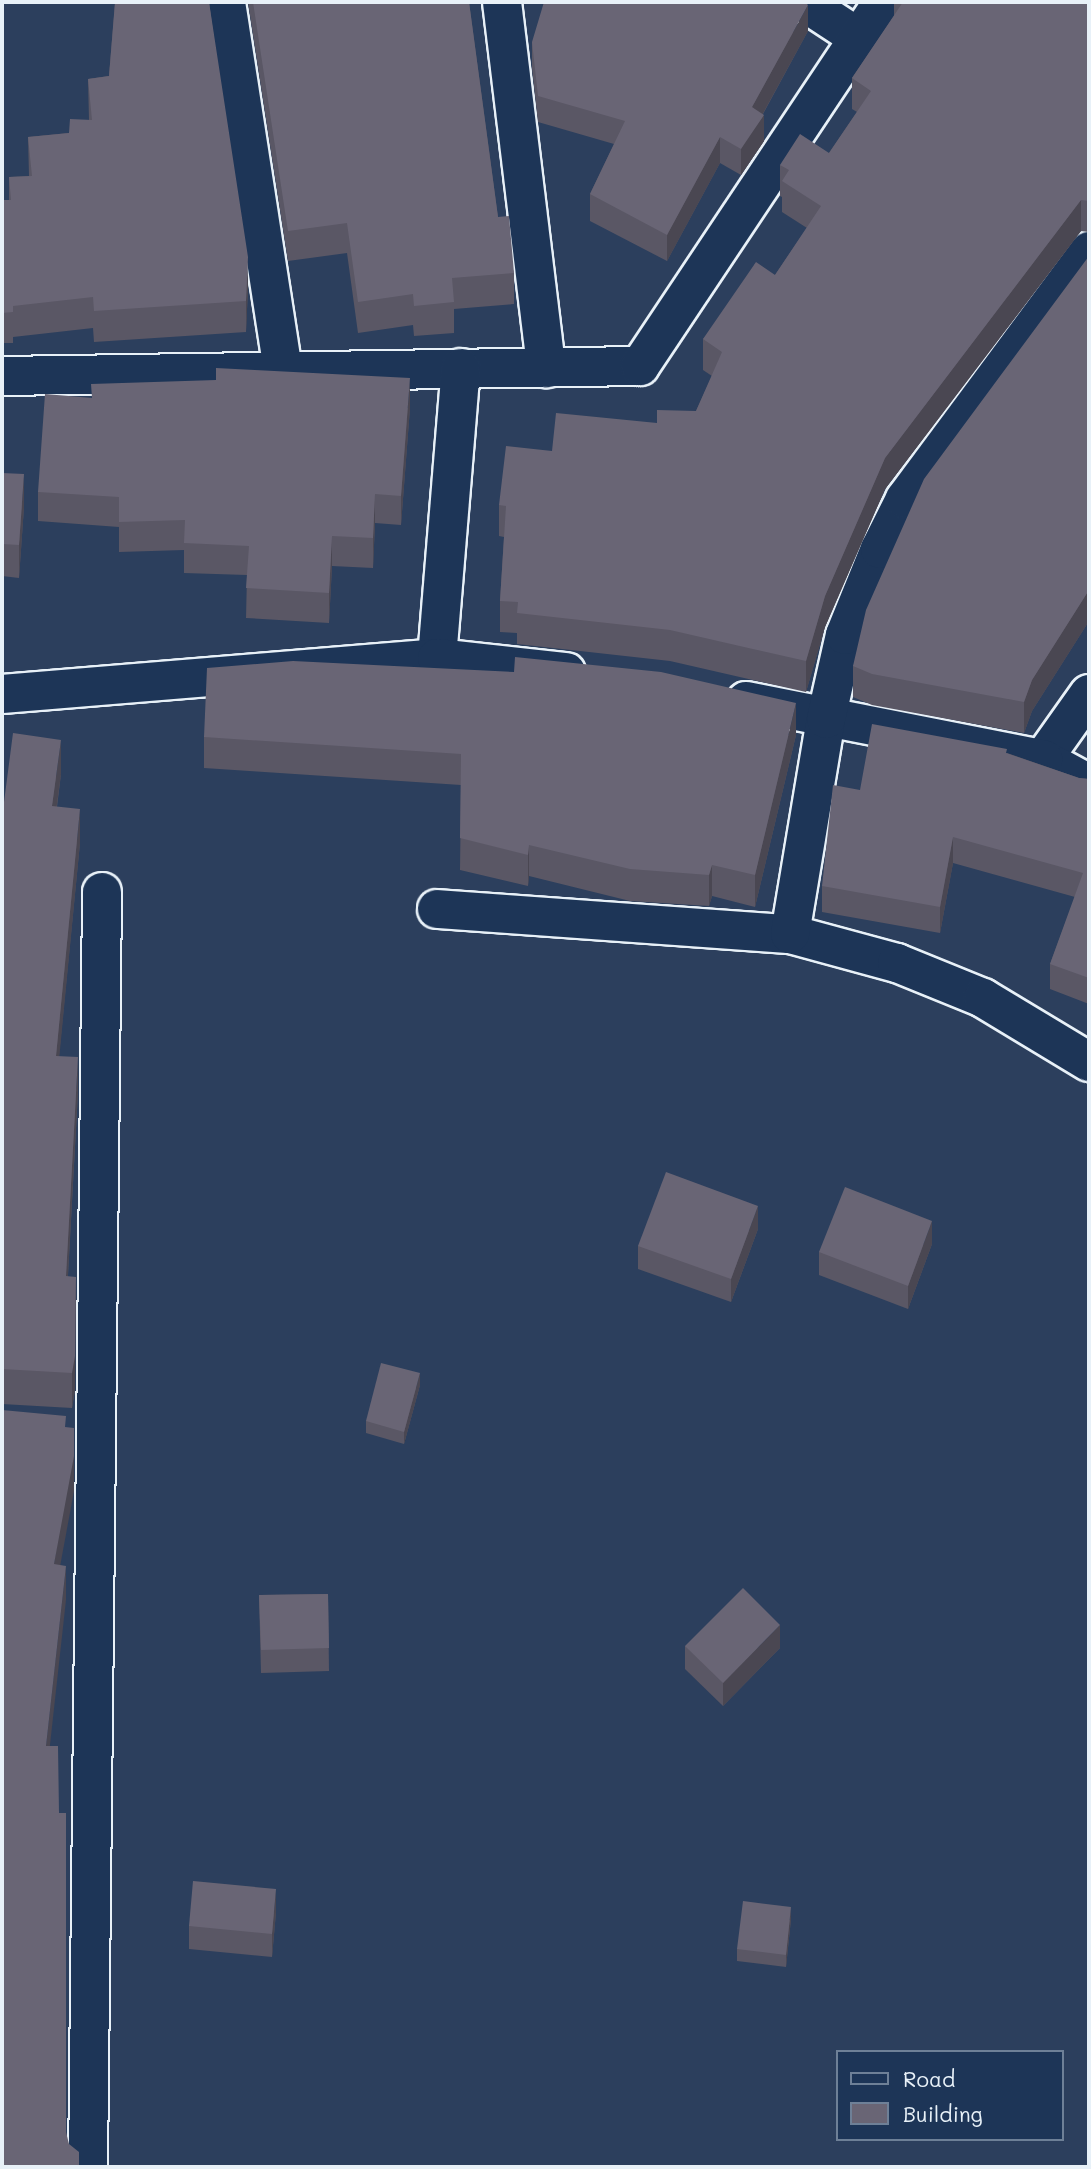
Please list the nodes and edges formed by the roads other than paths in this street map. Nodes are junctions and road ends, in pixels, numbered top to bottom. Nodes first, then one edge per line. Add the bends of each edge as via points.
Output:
1 (226, 2) edge
2 (502, 2) edge
3 (804, 2) edge
4 (883, 2) edge
5 (859, 38) junction
6 (1089, 251) edge
7 (461, 368) junction
8 (546, 368) junction
9 (283, 372) junction
10 (2, 376) edge
11 (437, 658) junction
12 (598, 675) edge
13 (706, 692) edge
14 (2, 694) edge
15 (1089, 694) edge
16 (826, 719) junction
17 (1043, 759) junction
18 (1089, 784) edge
19 (102, 892) dead end
20 (437, 909) dead end
21 (790, 934) junction
22 (1089, 1062) edge
23 (56, 1428) edge
24 (97, 1431) junction
25 (88, 2167) edge

1 - 9 street
2 - 8 street
3 - 5 street
4 - 5 street
5 - 8 street via 640,366
6 - 16 street via 905,499 845,635
7 - 8 street
7 - 9 street
7 - 11 street
9 - 10 street
11 - 12 street
11 - 14 street
13 - 16 street
15 - 17 street
16 - 17 street
16 - 21 street
17 - 18 street
19 - 24 street
20 - 21 street
21 - 22 street via 897,963 983,998
23 - 24 street
24 - 25 street

